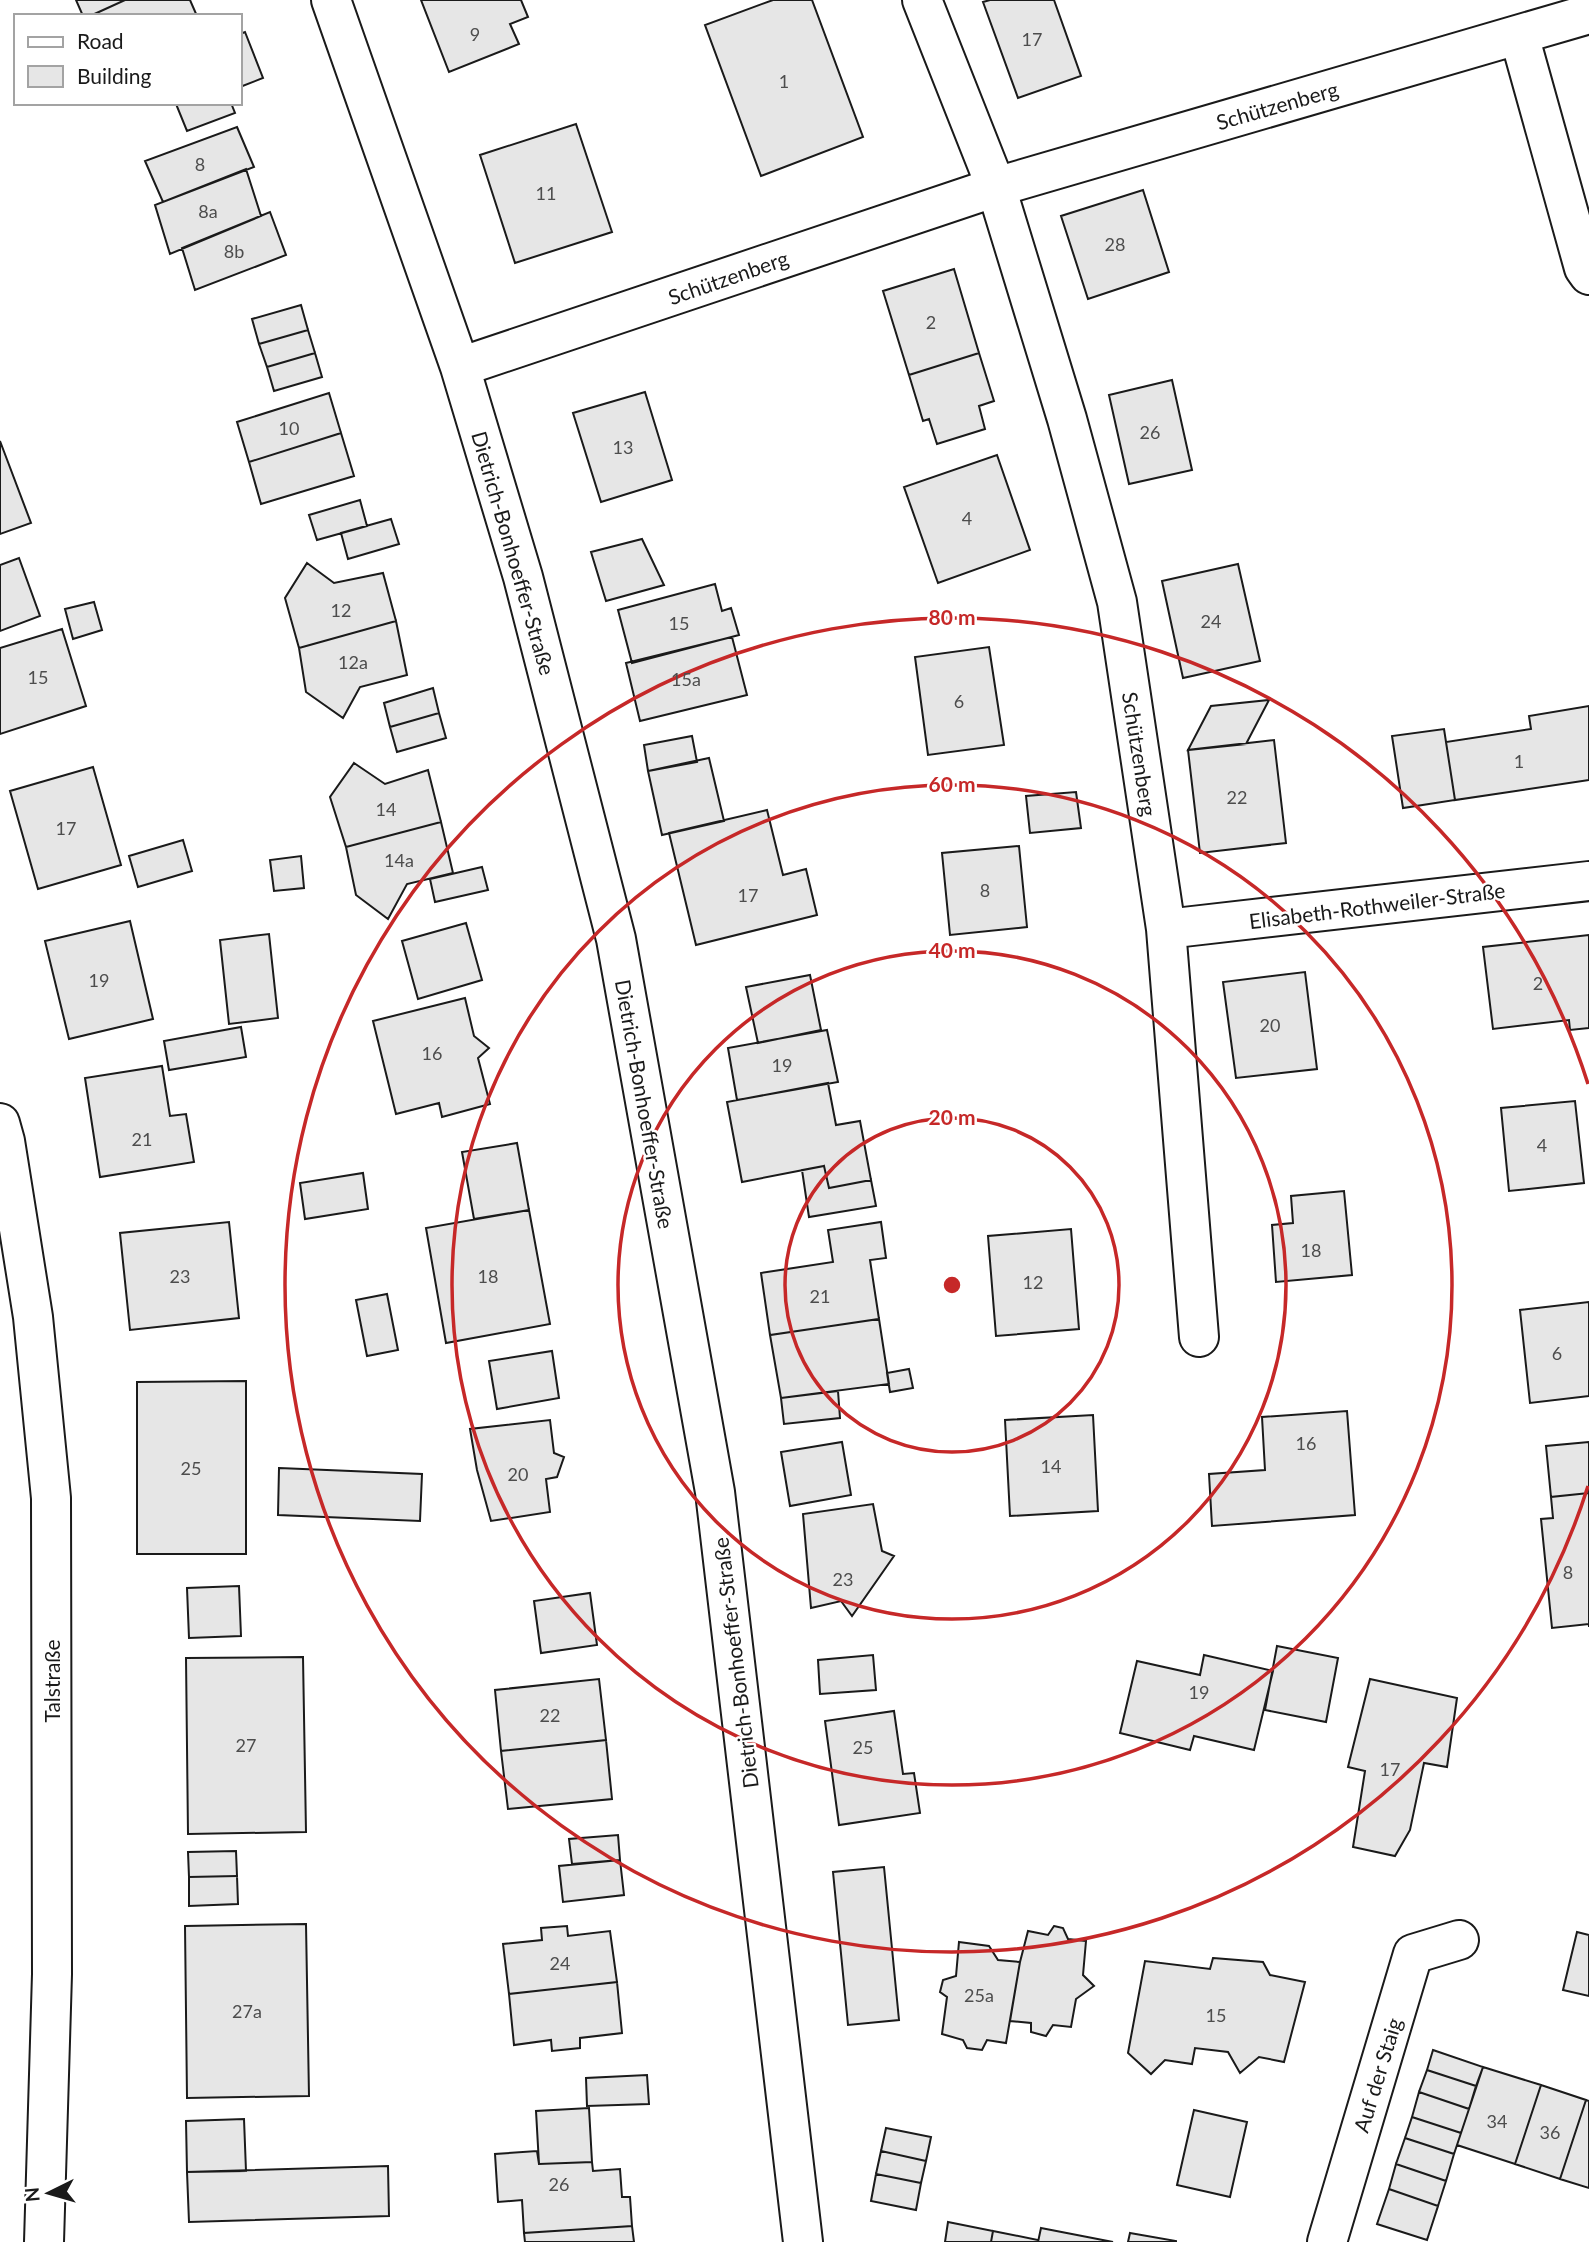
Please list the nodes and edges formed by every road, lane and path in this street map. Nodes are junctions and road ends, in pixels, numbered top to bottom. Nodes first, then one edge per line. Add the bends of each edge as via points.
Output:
1 (331, 0) edge
2 (922, 0) edge
3 (1589, 14) edge
4 (1518, 35) junction
5 (996, 187) junction
6 (1589, 275) edge
7 (460, 367) junction
8 (1589, 881) edge
9 (1166, 929) junction
10 (0, 1123) edge
11 (1199, 1337) dead end
12 (1459, 1940) dead end
13 (44, 2242) edge
14 (803, 2242) edge
15 (1327, 2242) edge

1 - 7 street, Dietrich-Bonhoeffer-Straße
2 - 5 street, Schützenberg
3 - 4 street, Schützenberg
4 - 5 street, Schützenberg
4 - 6 street
5 - 7 street, Schützenberg
5 - 9 street, Schützenberg via 1117,602
7 - 14 street, Dietrich-Bonhoeffer-Straße via 523,577 616,939 715,1492
8 - 9 street, Elisabeth-Rothweiler-Straße
9 - 11 street, Schützenberg
10 - 13 street, Talstraße via 33,1317 51,1498 52,1974
12 - 15 street, Auf der Staig via 1413,1954

